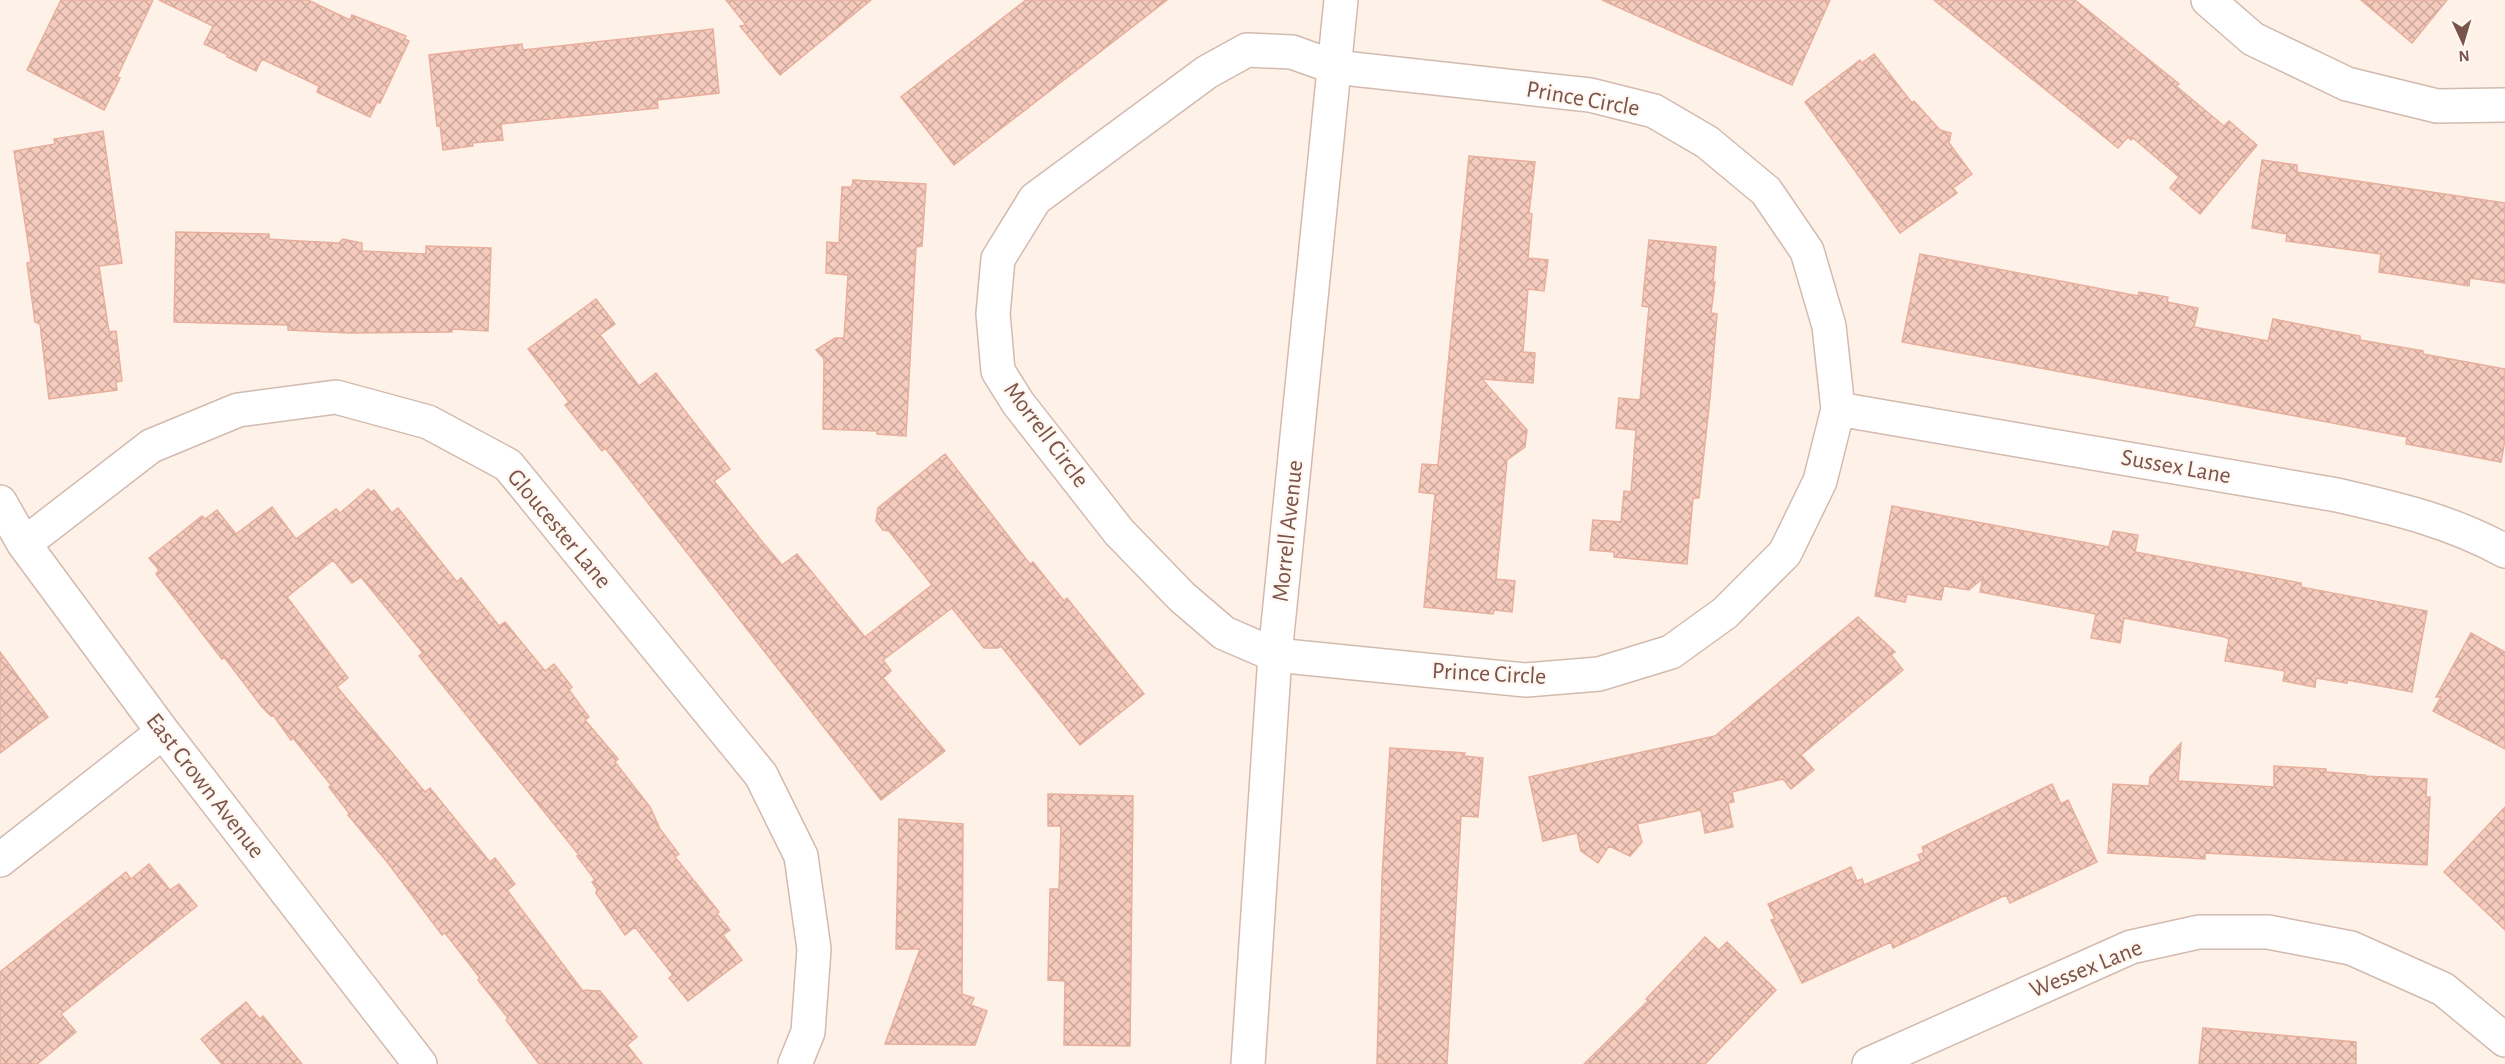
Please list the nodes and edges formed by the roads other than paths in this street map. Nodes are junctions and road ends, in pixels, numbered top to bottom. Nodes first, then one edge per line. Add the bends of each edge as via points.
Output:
1 (1341, 0) edge
2 (2208, 0) edge
3 (1334, 67) junction
4 (2505, 105) edge
5 (1839, 409) junction
6 (0, 502) edge
7 (24, 544) junction
8 (2505, 551) edge
9 (1275, 655) junction
10 (163, 732) junction
11 (0, 860) edge
12 (2505, 1040) edge
13 (420, 1064) edge
14 (795, 1064) edge
15 (1248, 1064) edge
16 (1869, 1064) edge

1 - 3 street, Morrell Avenue
2 - 4 street via 2253,39 2347,84 2437,105
3 - 5 street, Prince Circle via 1590,94 1654,111 1707,142 1766,191 1807,251 1829,327
3 - 9 street, Morrell Avenue
3 - 9 street, Morrell Circle via 1292,52 1247,50 1207,72 1035,199 998,259 993,314 999,371 1018,403 1119,531 1182,597 1224,633
5 - 8 street, Sussex Lane via 2337,495 2411,512 2471,533
5 - 9 street, Prince Circle via 1820,481 1785,553 1725,613 1671,652 1599,674 1526,680
6 - 7 street, East Crown Avenue
7 - 10 street, East Crown Avenue
7 - 14 street, Gloucester Lane via 151,446 237,410 336,397 428,422 508,465 761,775 801,856 814,949 808,1032
9 - 15 street, Morrell Avenue
10 - 11 street
10 - 13 street, East Crown Avenue
12 - 16 street, Wessex Lane via 2443,989 2351,948 2268,932 2199,932 2131,947

